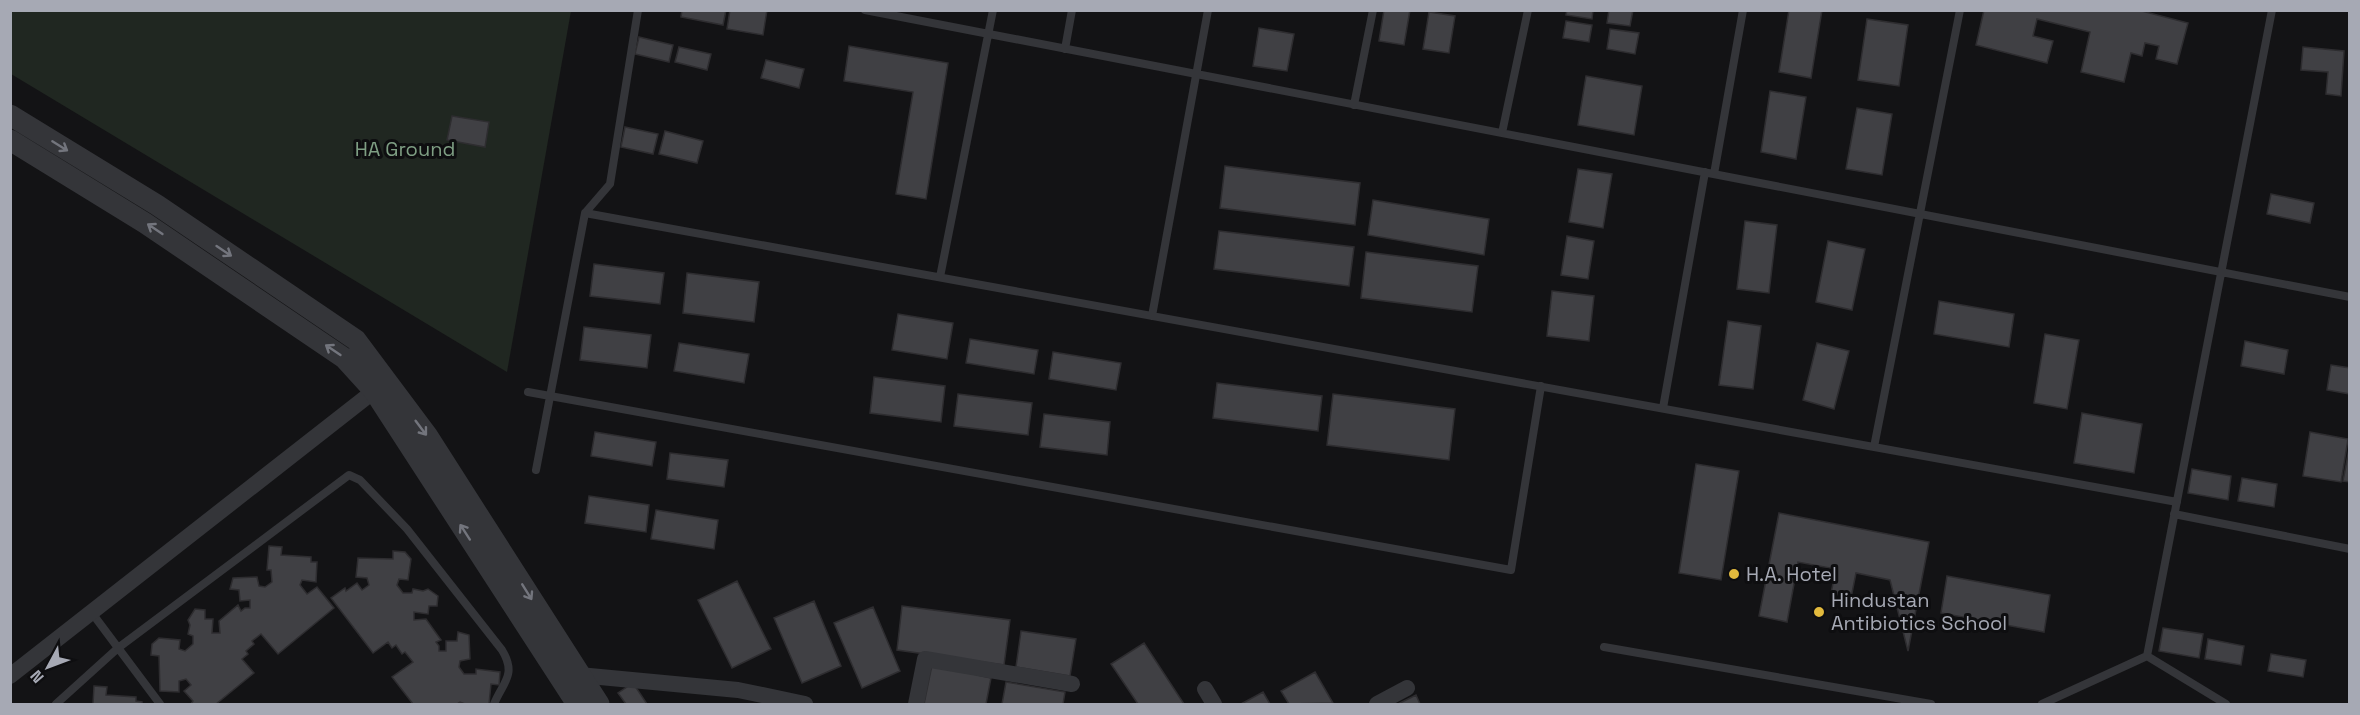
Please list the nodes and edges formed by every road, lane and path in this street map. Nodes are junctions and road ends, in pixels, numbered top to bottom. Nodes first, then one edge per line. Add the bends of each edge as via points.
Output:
1 (638, 10) edge
2 (865, 10) edge
3 (993, 10) edge
4 (1072, 10) edge
5 (1208, 10) edge
6 (1373, 10) edge
7 (1528, 10) edge
8 (1743, 10) edge
9 (1960, 10) edge
10 (2272, 10) edge
11 (989, 34) junction
12 (1065, 49) junction
13 (1195, 74) junction
14 (1354, 105) junction
15 (10, 115) edge
16 (1502, 133) junction
17 (10, 140) edge
18 (1710, 173) junction
19 (585, 213) junction
20 (1920, 214) junction
21 (2221, 272) junction
22 (940, 278) junction
23 (2349, 297) edge
24 (1152, 316) junction
25 (381, 386) junction
26 (1541, 386) junction
27 (528, 392) dead end
28 (550, 397) junction
29 (1664, 408) junction
30 (1874, 447) junction
31 (536, 470) dead end
32 (2177, 502) junction
33 (2174, 514) junction
34 (2349, 549) edge
35 (92, 613) junction
36 (1604, 647) dead end
37 (118, 648) junction
38 (2147, 656) junction
39 (10, 676) edge
40 (572, 680) junction
41 (1072, 684) dead end
42 (1407, 688) dead end
43 (1205, 689) dead end
44 (738, 690) junction
45 (56, 705) edge
46 (160, 705) edge
47 (494, 705) edge
48 (577, 705) edge
49 (599, 705) edge
50 (747, 705) edge
51 (805, 705) edge
52 (916, 705) edge
53 (1214, 705) edge
54 (1377, 705) edge
55 (1930, 705) edge
56 (2042, 705) edge
57 (2226, 705) edge

1 - 19 lane via 610,183
2 - 11 lane
3 - 11 lane
4 - 12 lane
5 - 13 lane
6 - 14 lane
7 - 16 lane
8 - 18 lane
9 - 20 lane
10 - 21 lane
11 - 12 lane
11 - 22 lane
12 - 13 lane
13 - 14 lane
13 - 24 lane
14 - 16 lane
15 -> 25 street via 157,205 356,340
16 - 18 lane
25 -> 17 street via 146,223
18 - 20 lane
18 - 29 lane
19 - 22 lane
19 - 28 lane
20 - 21 lane
20 - 30 lane
21 - 23 lane
21 - 32 lane
22 - 24 lane
24 - 26 lane
25 - 35 street
25 - 40 street
26 - 28 lane via 1511,570
26 - 29 lane
27 - 28 lane
28 - 31 lane
29 - 30 lane
30 - 32 lane
32 - 33 lane
33 - 34 lane
33 - 38 lane
35 - 37 lane
35 - 39 street
36 - 55 lane
37 - 45 lane
37 - 46 lane
37 - 47 lane via 349,475 360,480 407,529 502,650 510,673
38 - 56 lane
38 - 57 lane
40 - 44 street
40 - 48 street
40 - 49 street
41 - 52 street via 925,659
42 - 54 street
43 - 53 street
44 - 50 street
44 - 51 street

